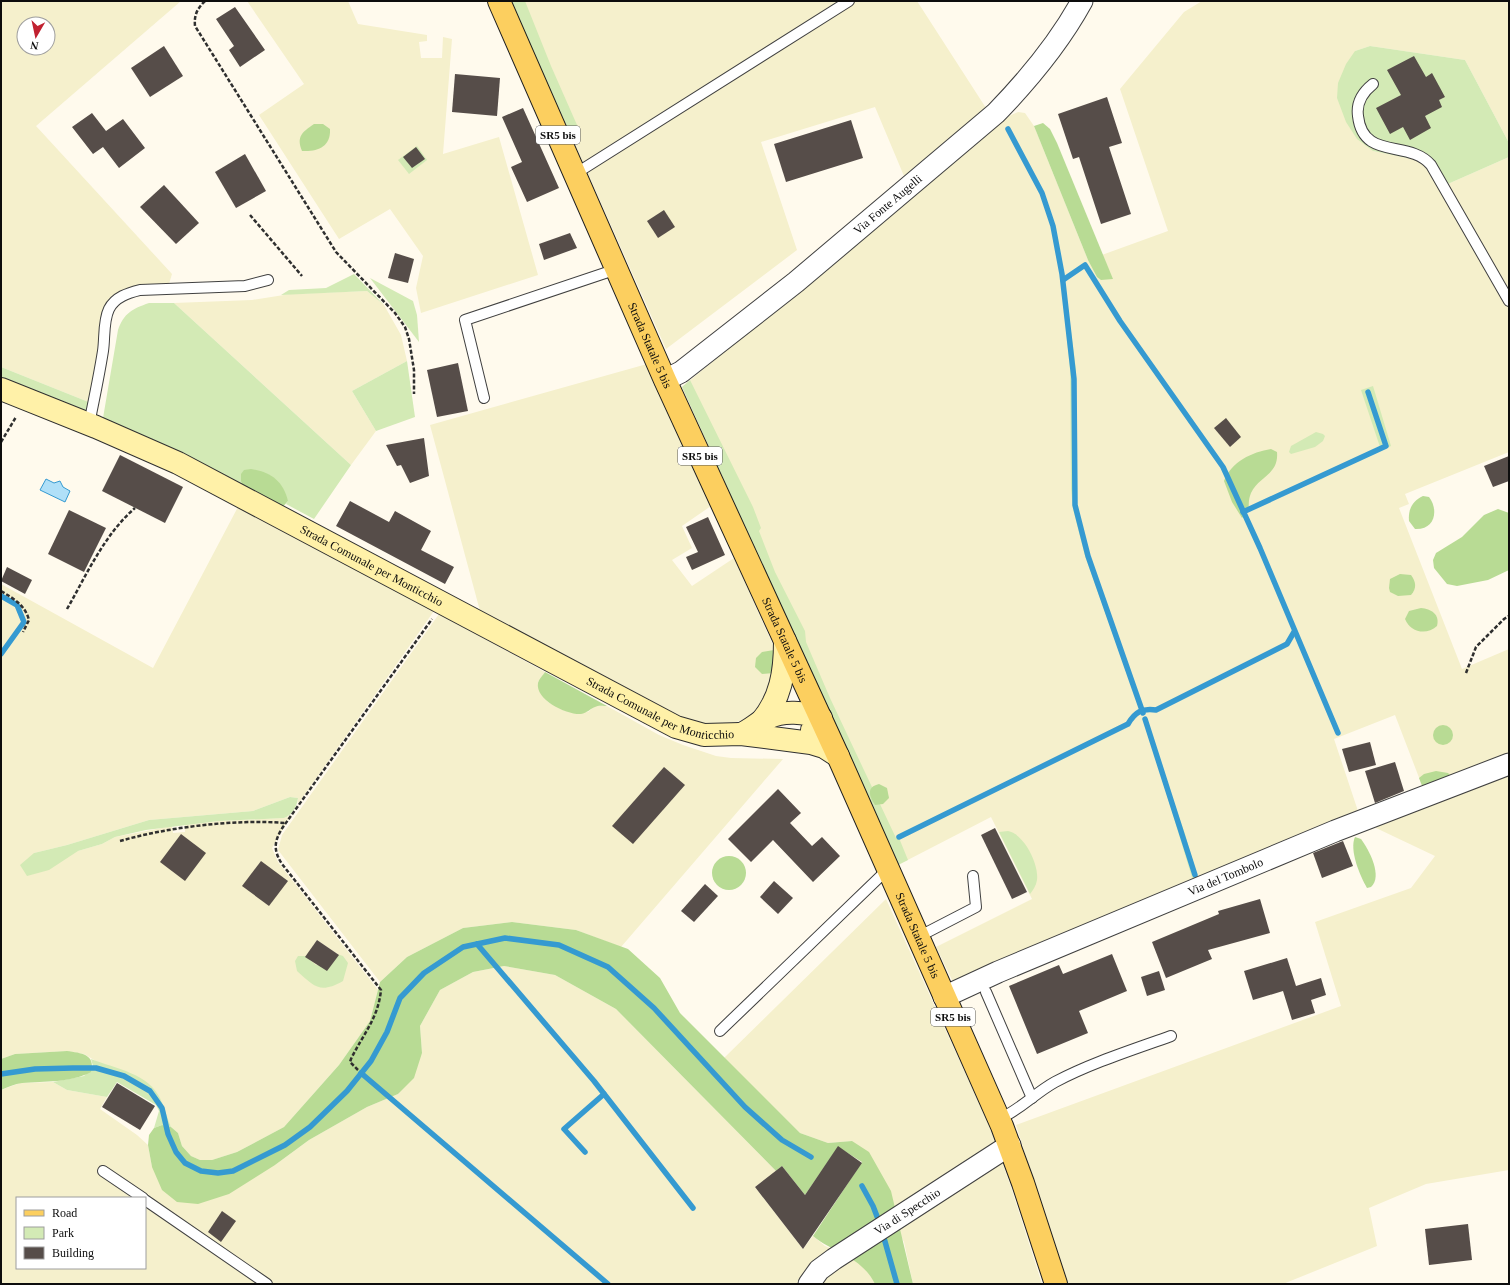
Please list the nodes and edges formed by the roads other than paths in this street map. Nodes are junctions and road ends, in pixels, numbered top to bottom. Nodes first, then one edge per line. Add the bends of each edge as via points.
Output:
1 (499, 1) edge
2 (849, 1) edge
3 (1082, 1) edge
4 (1373, 84) dead end
5 (575, 174) junction
6 (617, 269) junction
7 (268, 280) dead end
8 (1509, 301) edge
9 (666, 380) junction
10 (1, 389) edge
11 (484, 398) dead end
12 (89, 424) junction
13 (785, 641) junction
14 (821, 718) junction
15 (760, 723) junction
16 (741, 734) junction
17 (776, 739) junction
18 (838, 756) junction
19 (1509, 764) edge
20 (888, 868) junction
21 (973, 876) dead end
22 (918, 936) junction
23 (986, 992) dead end
24 (944, 997) junction
25 (720, 1031) dead end
26 (1171, 1036) dead end
27 (1032, 1098) junction
28 (999, 1119) junction
29 (1010, 1145) junction
30 (103, 1171) dead end
31 (141, 1197) edge
32 (146, 1200) edge
33 (267, 1284) edge
34 (809, 1284) edge
35 (1056, 1284) edge

1 - 5 main road, Strada Statale 5 bis / SR5 bis
2 - 5 lane
3 - 9 street, Via Fonte Augelli via 1044,59 991,118 796,282 684,370
4 - 8 lane via 1361,97 1358,105 1362,131 1376,144 1420,154 1432,165
5 - 6 main road, Strada Statale 5 bis / SR5 bis
6 - 9 main road, Strada Statale 5 bis / SR5 bis
6 - 11 lane via 464,320
7 - 12 lane via 245,286 140,290 118,299 106,318 100,375
9 - 13 main road, Strada Statale 5 bis / SR5 bis
10 - 12 main road, Strada Comunale per Monticchio
12 - 16 main road, Strada Comunale per Monticchio via 212,480 671,725 704,735
13 - 14 main road, Strada Statale 5 bis / SR5 bis
13 - 15 main road, Strada Comunale per Monticchio via 784,672 779,691 772,707
14 - 15 main road, Strada Comunale per Monticchio via 802,713 786,714 770,716
14 - 17 main road, Strada Comunale per Monticchio via 807,733
14 - 18 main road, Strada Statale 5 bis / SR5 bis
15 - 16 main road, Strada Comunale per Monticchio
16 - 17 main road, Strada Comunale per Monticchio
17 - 18 main road, Strada Comunale per Monticchio via 819,745
18 - 20 main road, Strada Statale 5 bis / SR5 bis
19 - 24 street, Via del Tombolo via 1335,831
20 - 22 main road, Strada Statale 5 bis / SR5 bis
20 - 25 lane
21 - 22 lane via 976,907
22 - 24 main road, Strada Statale 5 bis / SR5 bis
23 - 27 lane
24 - 28 main road, Strada Statale 5 bis / SR5 bis
26 - 27 lane via 1074,1072
27 - 28 lane
28 - 29 main road, Strada Statale 5 bis / SR5 bis
29 - 34 street, Via di Specchio via 834,1258 819,1270
29 - 35 main road, Strada Statale 5 bis / SR5 bis
30 - 31 lane
32 - 33 lane

